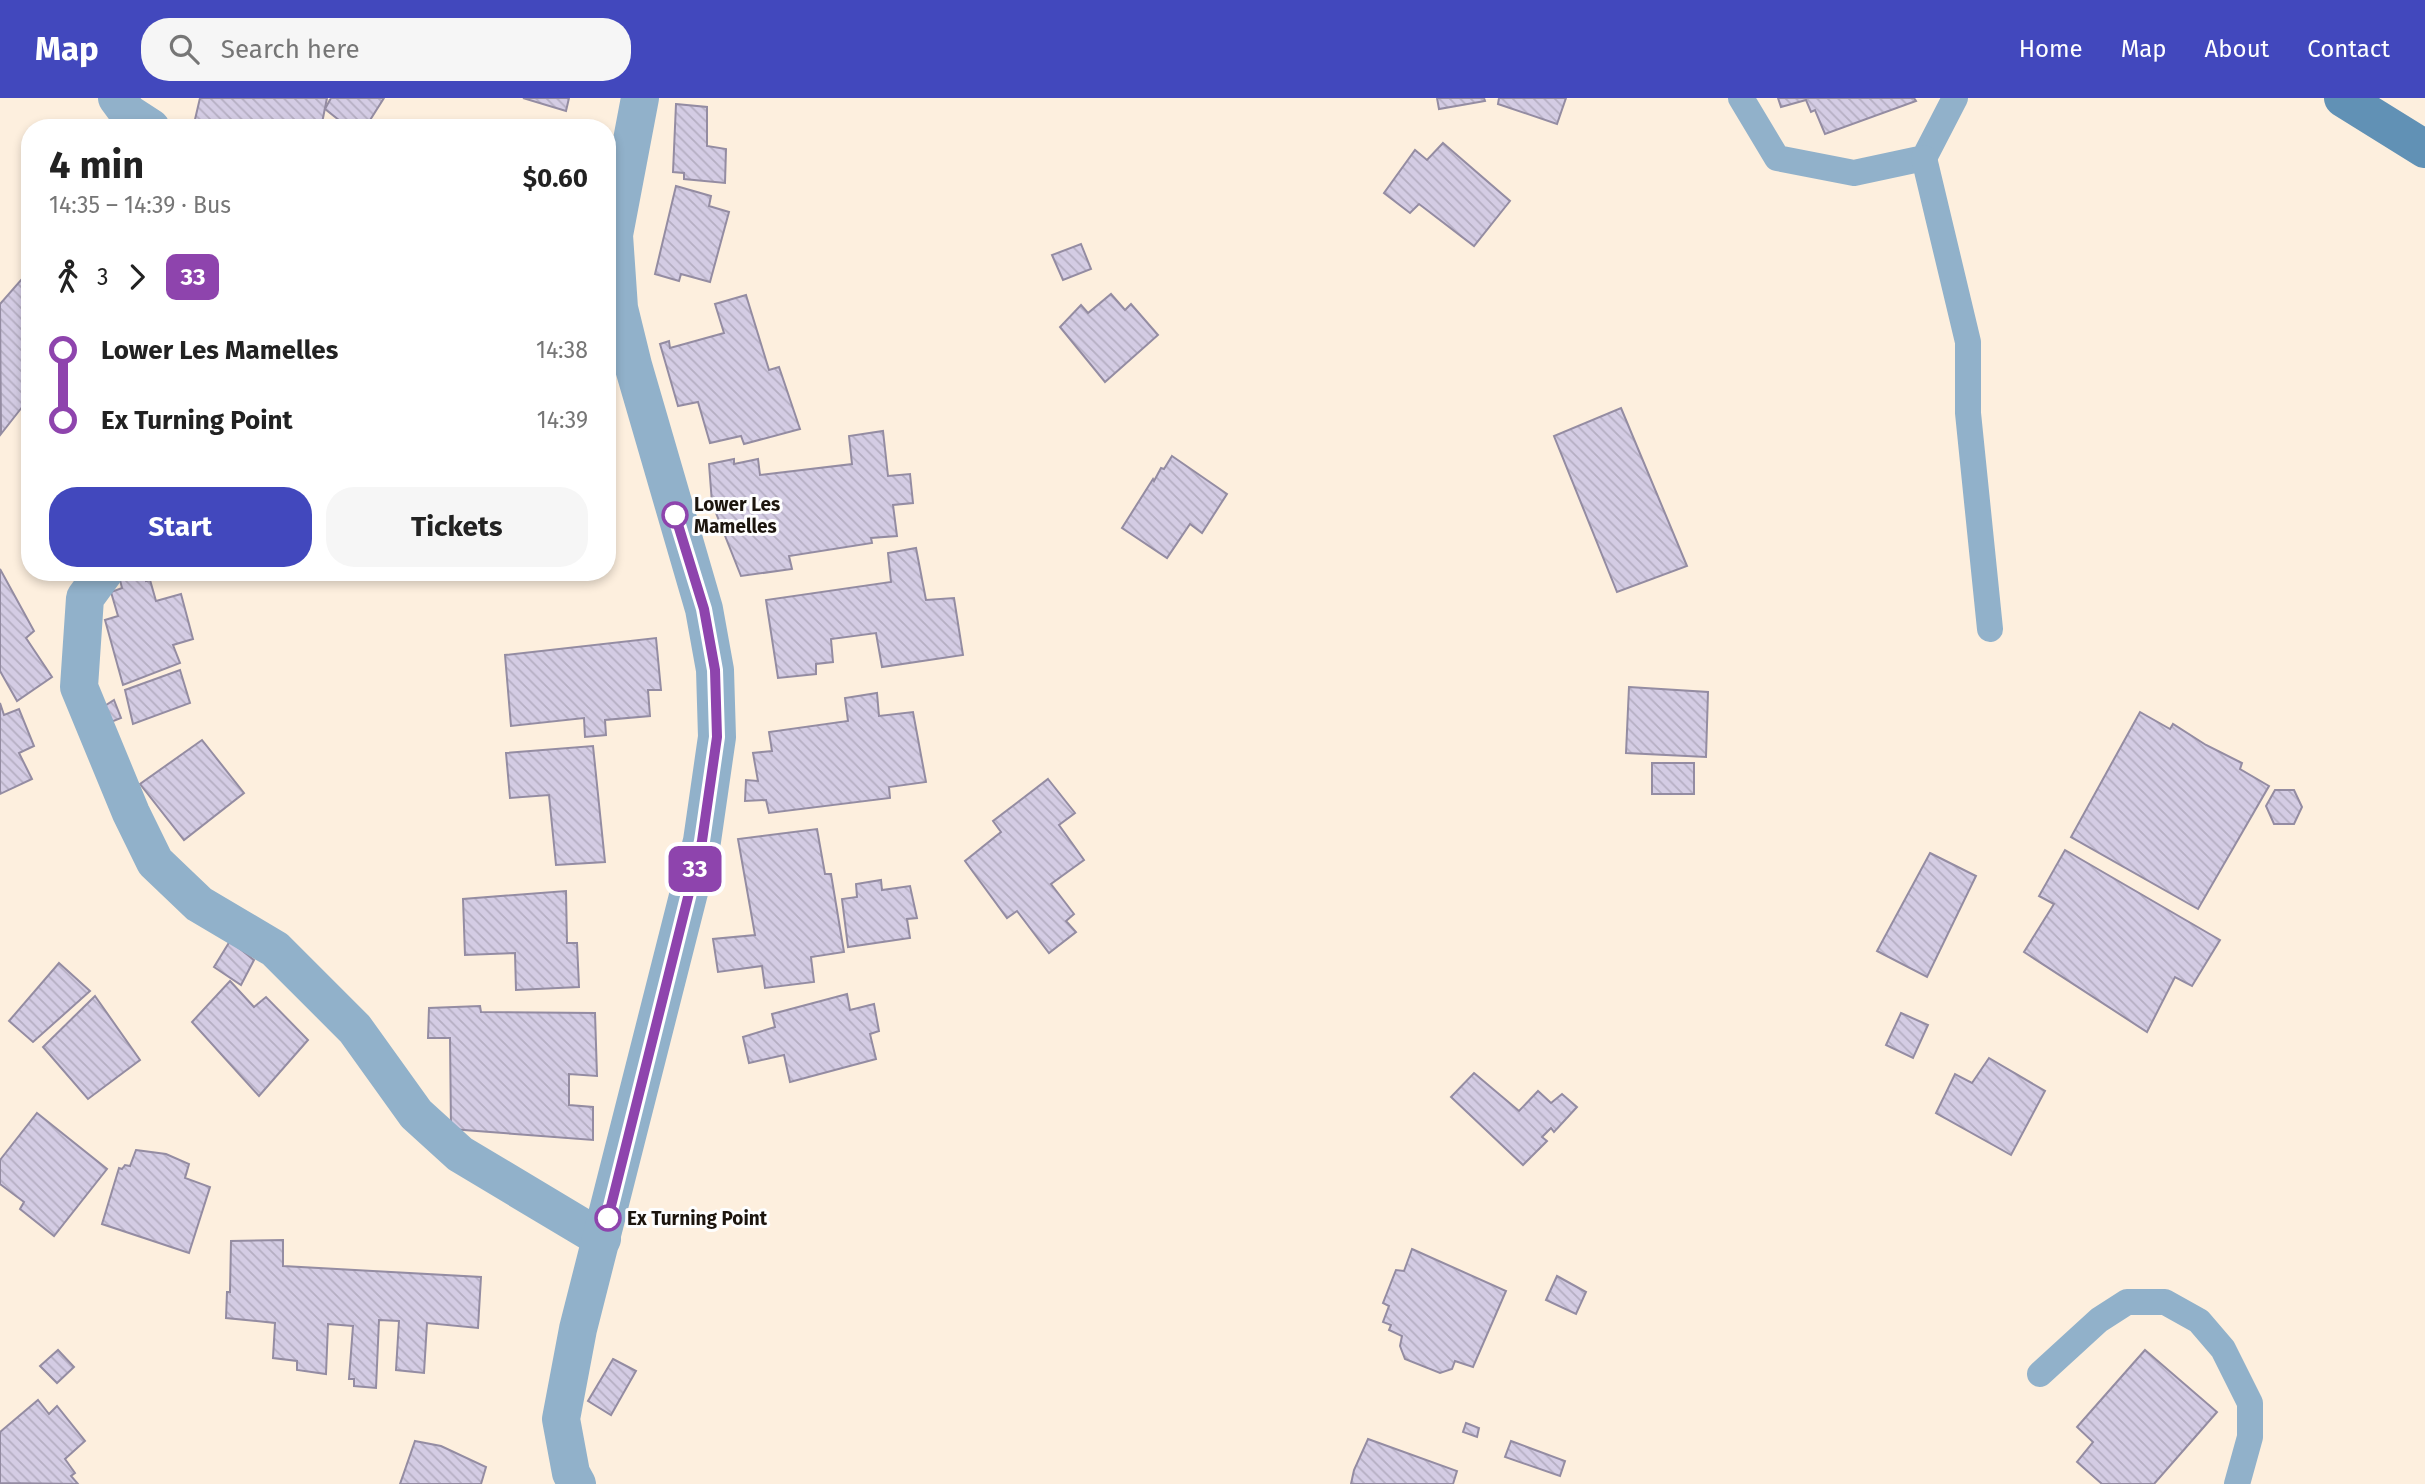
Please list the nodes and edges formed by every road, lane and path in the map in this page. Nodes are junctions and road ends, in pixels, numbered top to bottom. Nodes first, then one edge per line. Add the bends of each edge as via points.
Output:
1 (117, 98) edge
2 (640, 98) edge
3 (1741, 98) edge
4 (1955, 98) edge
5 (2343, 98) edge
6 (137, 119) edge
7 (2425, 149) edge
8 (1924, 158) junction
9 (616, 211) edge
10 (616, 275) edge
11 (620, 366) edge
12 (98, 581) edge
13 (1990, 629) dead end
14 (603, 1239) junction
15 (2040, 1374) dead end
16 (577, 1484) edge
17 (2237, 1484) edge

1 - 6 street
2 - 9 street
3 - 8 lane via 1777,158 1854,173
4 - 8 lane
5 - 7 main road
8 - 13 lane via 1968,342 1968,413
10 - 11 street
11 - 14 street via 704,609 715,670 717,737 702,841
12 - 14 street via 86,598 79,687 155,862 199,904 275,949 355,1029 416,1114 460,1154
14 - 16 street via 578,1329 561,1419
15 - 17 lane via 2099,1320 2127,1302 2165,1302 2199,1321 2224,1349 2250,1403 2250,1437

